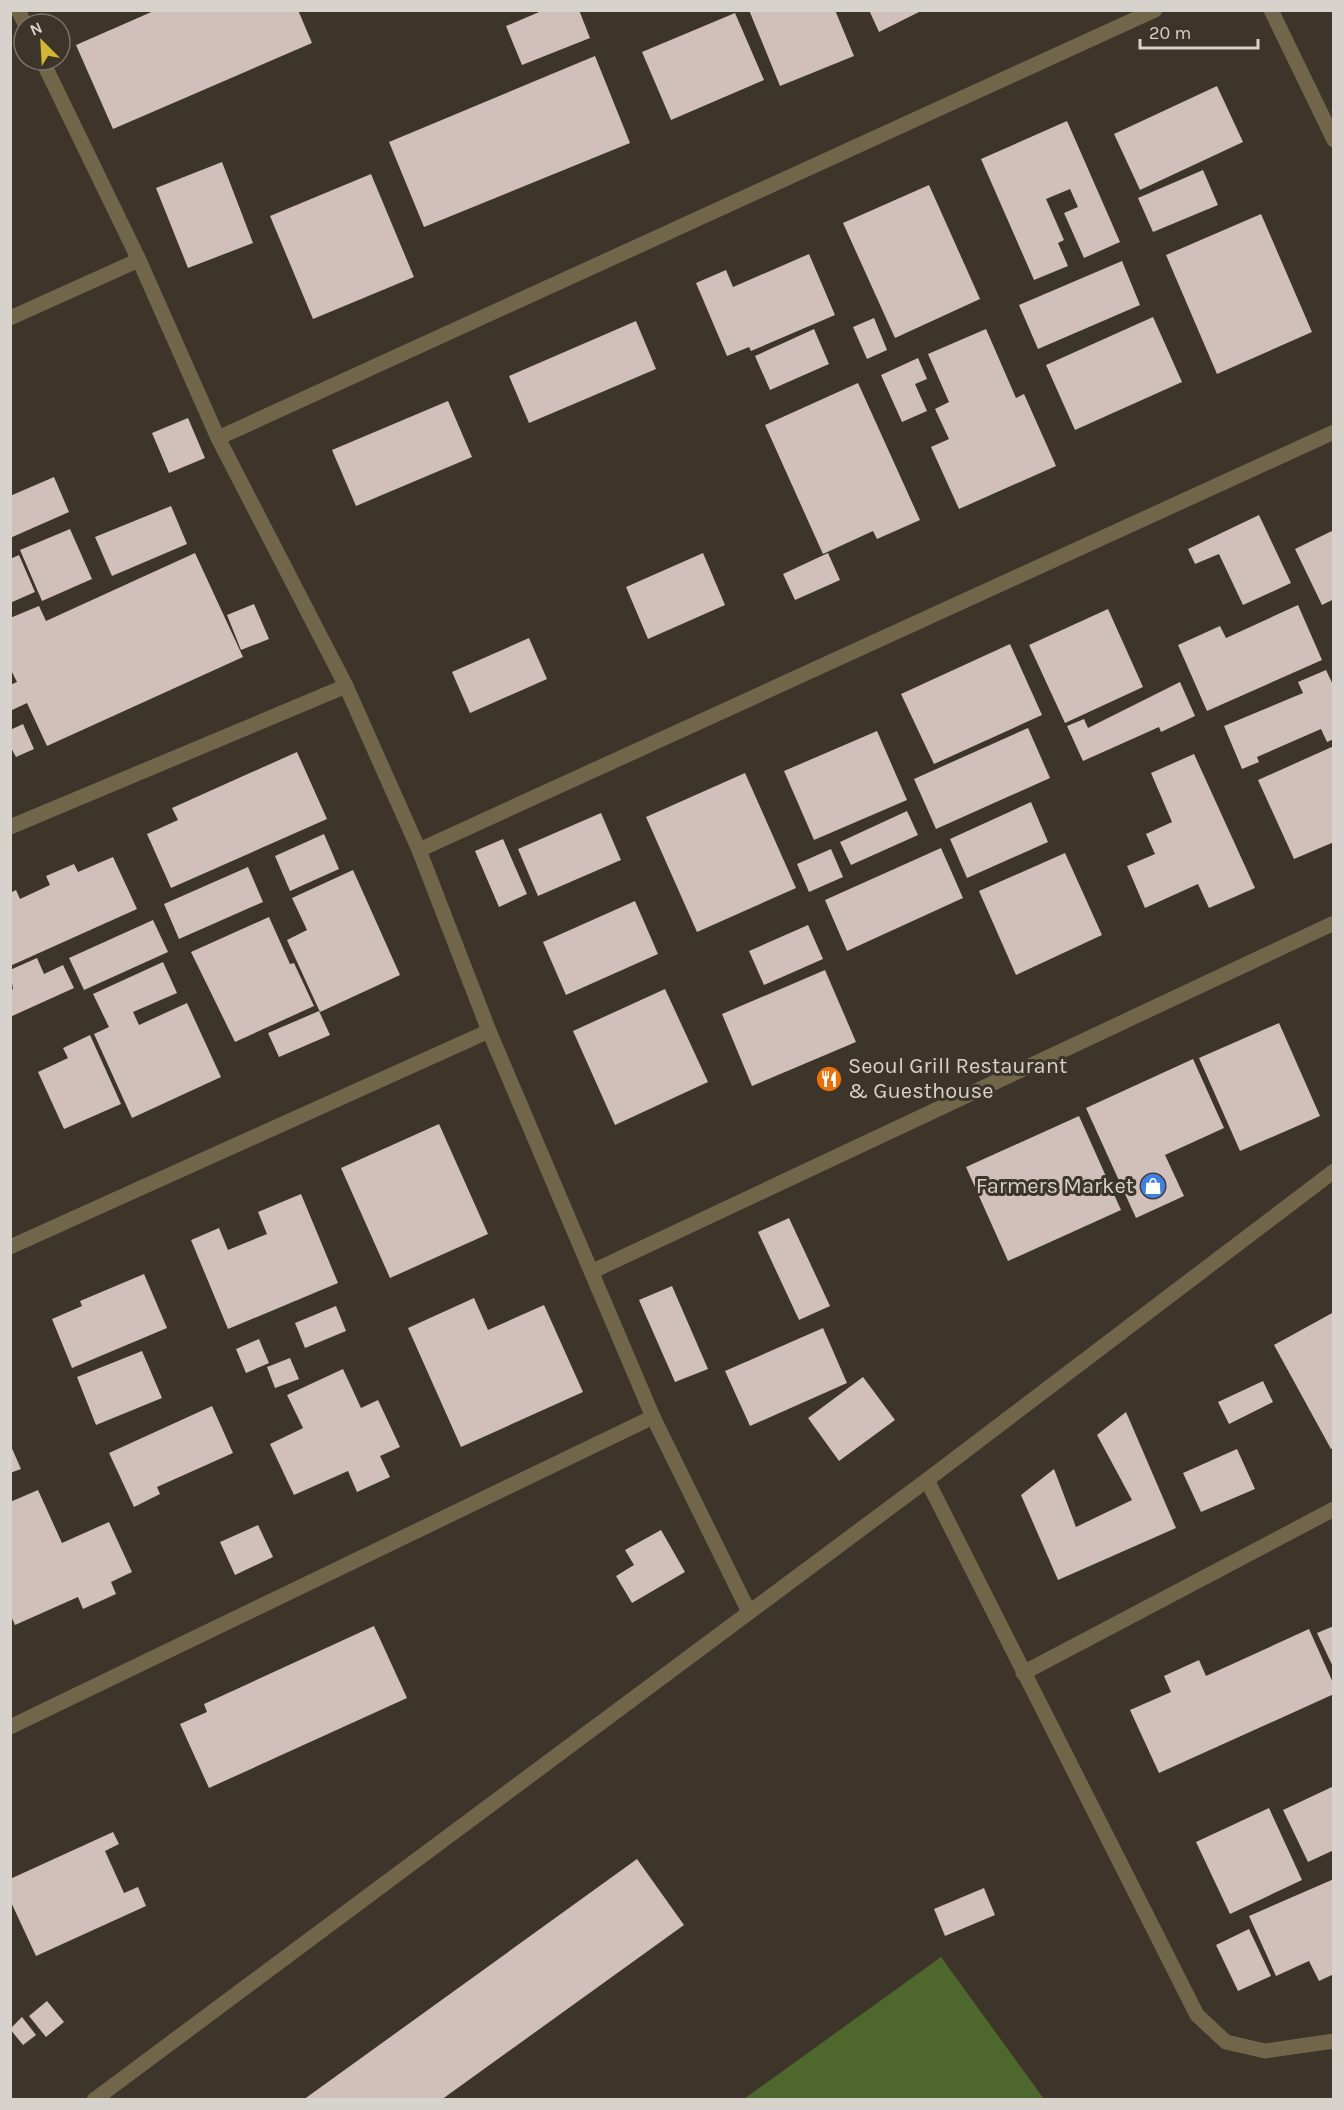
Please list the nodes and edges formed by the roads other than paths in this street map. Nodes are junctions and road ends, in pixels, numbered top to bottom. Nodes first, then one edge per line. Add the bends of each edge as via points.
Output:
1 (1155, 10) edge
2 (1270, 10) edge
3 (48, 72) edge
4 (1334, 140) edge
5 (139, 261) junction
6 (10, 318) edge
7 (1334, 432) edge
8 (218, 438) junction
9 (346, 686) junction
10 (10, 827) edge
11 (419, 850) junction
12 (1334, 923) edge
13 (489, 1030) junction
14 (1334, 1171) edge
15 (10, 1247) edge
16 (593, 1271) junction
17 (653, 1416) junction
18 (927, 1480) junction
19 (1334, 1509) edge
20 (749, 1612) junction
21 (1023, 1673) junction
22 (10, 1727) edge
23 (1334, 2042) edge
24 (94, 2100) edge

1 - 8 street
2 - 4 street
3 - 5 street
5 - 6 street
5 - 8 street
7 - 11 street
8 - 9 street
9 - 10 street
9 - 11 street
11 - 13 street
12 - 16 street
13 - 15 street
13 - 16 street
14 - 18 street
16 - 17 street
17 - 20 street
17 - 22 street
18 - 20 street
18 - 21 street
19 - 21 street
20 - 24 street
21 - 23 street via 1197,2015 1226,2042 1265,2051

